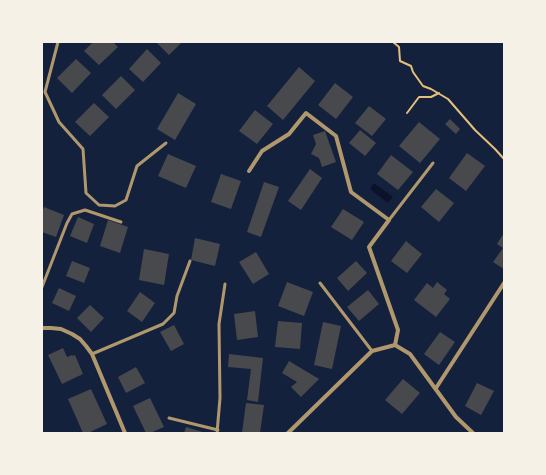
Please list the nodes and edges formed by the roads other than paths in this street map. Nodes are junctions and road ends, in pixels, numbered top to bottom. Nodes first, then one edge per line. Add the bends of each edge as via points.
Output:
1 (58, 42) edge
2 (166, 143) dead end
3 (433, 163) dead end
4 (249, 170) dead end
5 (389, 220) junction
6 (121, 222) dead end
7 (190, 261) dead end
8 (320, 283) dead end
9 (504, 283) edge
10 (225, 284) dead end
11 (42, 287) edge
12 (42, 328) edge
13 (395, 345) junction
14 (372, 351) junction
15 (92, 354) junction
16 (436, 388) junction
17 (168, 418) dead end
18 (217, 431) edge
19 (125, 433) edge
20 (288, 433) edge
21 (473, 433) edge

1 - 2 lane via 45,92 59,122 83,148 86,193 99,205 116,206 126,200 137,166
3 - 5 lane
4 - 5 street via 262,151 289,134 306,113 336,136 351,192
5 - 13 street via 370,247 398,330
6 - 11 lane via 84,210 72,214
7 - 15 lane via 177,296 174,313 163,324
8 - 14 lane
9 - 16 street
10 - 18 lane via 219,324 220,398
12 - 15 street via 56,328 72,334 80,339
13 - 14 street
13 - 16 street via 410,354
14 - 20 street
15 - 19 street
16 - 21 street via 456,416
17 - 18 lane

